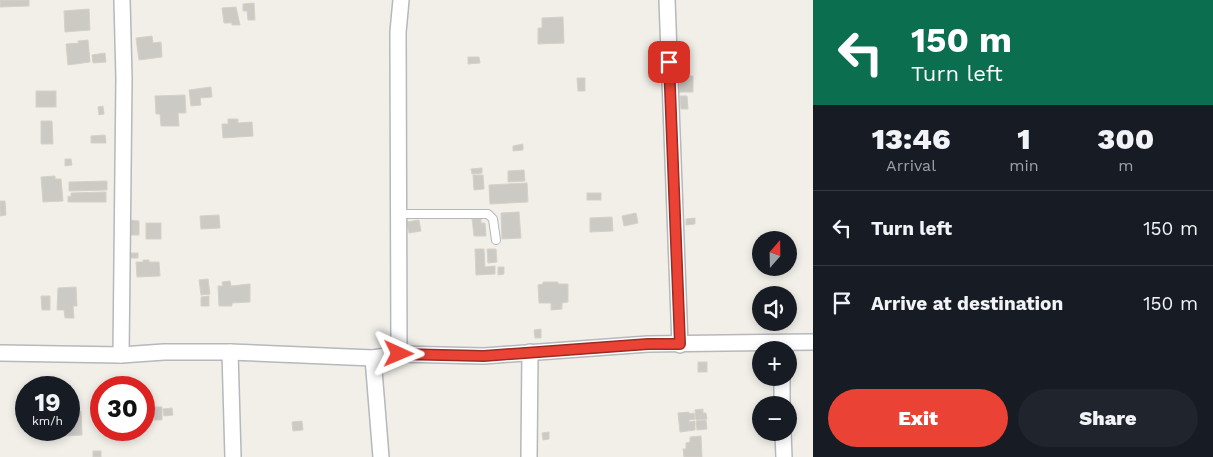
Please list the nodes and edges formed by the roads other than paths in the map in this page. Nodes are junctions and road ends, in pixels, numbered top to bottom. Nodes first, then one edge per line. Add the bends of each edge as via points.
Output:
1 (122, 0) edge
2 (401, 0) edge
3 (667, 0) edge
4 (400, 214) junction
5 (496, 240) dead end
6 (813, 342) edge
7 (680, 344) junction
8 (797, 344) edge
9 (752, 345) edge
10 (230, 352) junction
11 (530, 352) junction
12 (0, 353) edge
13 (399, 354) junction
14 (121, 355) junction
15 (373, 358) junction
16 (783, 441) edge
17 (233, 457) edge
18 (382, 457) edge
19 (529, 457) edge
20 (784, 457) edge

1 - 14 street
2 - 4 street via 398,32
3 - 7 street
4 - 5 lane via 488,214 493,219
4 - 13 street
6 - 8 street
7 - 9 street
7 - 11 street
10 - 14 street
10 - 15 street
10 - 17 street
11 - 13 street via 484,356
11 - 19 street
12 - 14 street
13 - 15 street
15 - 18 street
16 - 20 street

